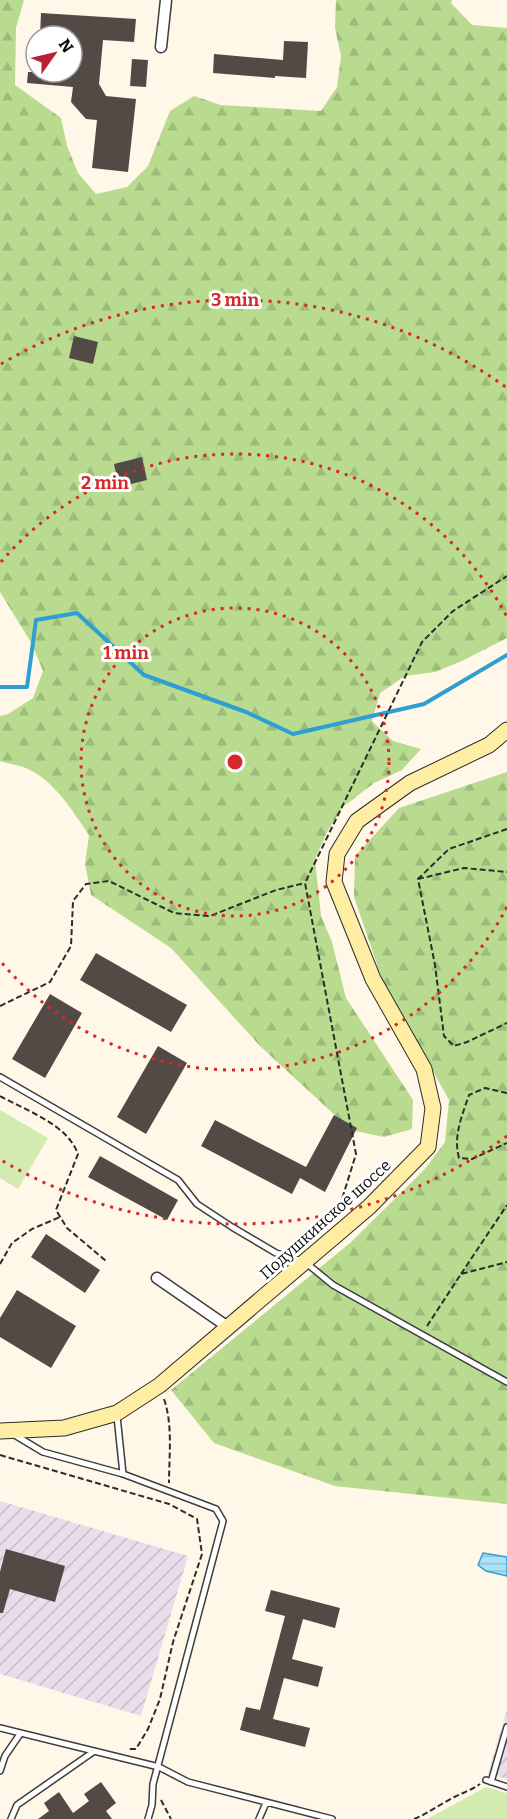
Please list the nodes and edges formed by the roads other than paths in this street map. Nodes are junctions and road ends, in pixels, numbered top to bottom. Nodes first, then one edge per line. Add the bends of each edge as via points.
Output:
1 (165, 0) edge
2 (161, 47) dead end
3 (507, 730) edge
4 (0, 1077) edge
5 (305, 1262) junction
6 (157, 1278) dead end
7 (228, 1328) junction
8 (507, 1382) edge
9 (117, 1413) junction
10 (4, 1433) edge
11 (123, 1474) junction
12 (507, 1727) edge
13 (0, 1728) edge
14 (20, 1734) junction
15 (93, 1752) junction
16 (159, 1767) junction
17 (0, 1771) edge
18 (507, 1787) edge
19 (266, 1803) junction
20 (11, 1819) edge
21 (148, 1819) edge
22 (260, 1819) edge
23 (332, 1819) edge

1 - 2 street
3 - 5 main road, Подушкинское шоссе via 489,745 410,783 357,821 337,854 334,882 373,979 424,1069 433,1108 428,1147 369,1207
4 - 5 lane via 178,1180 197,1204 232,1227 276,1253
5 - 7 main road, Подушкинское шоссе
5 - 8 lane via 333,1285
6 - 7 street
7 - 9 main road, Подушкинское шоссе via 160,1385
9 - 10 main road, Подушкинское шоссе via 64,1428
9 - 11 lane
10 - 11 lane via 43,1452
11 - 16 lane via 216,1509 223,1521
12 - 18 lane via 488,1781
13 - 14 lane
14 - 15 lane
14 - 17 lane via 5,1755
15 - 16 lane
15 - 20 lane via 17,1805
16 - 19 lane via 188,1782
16 - 21 lane
19 - 22 lane
19 - 23 lane

